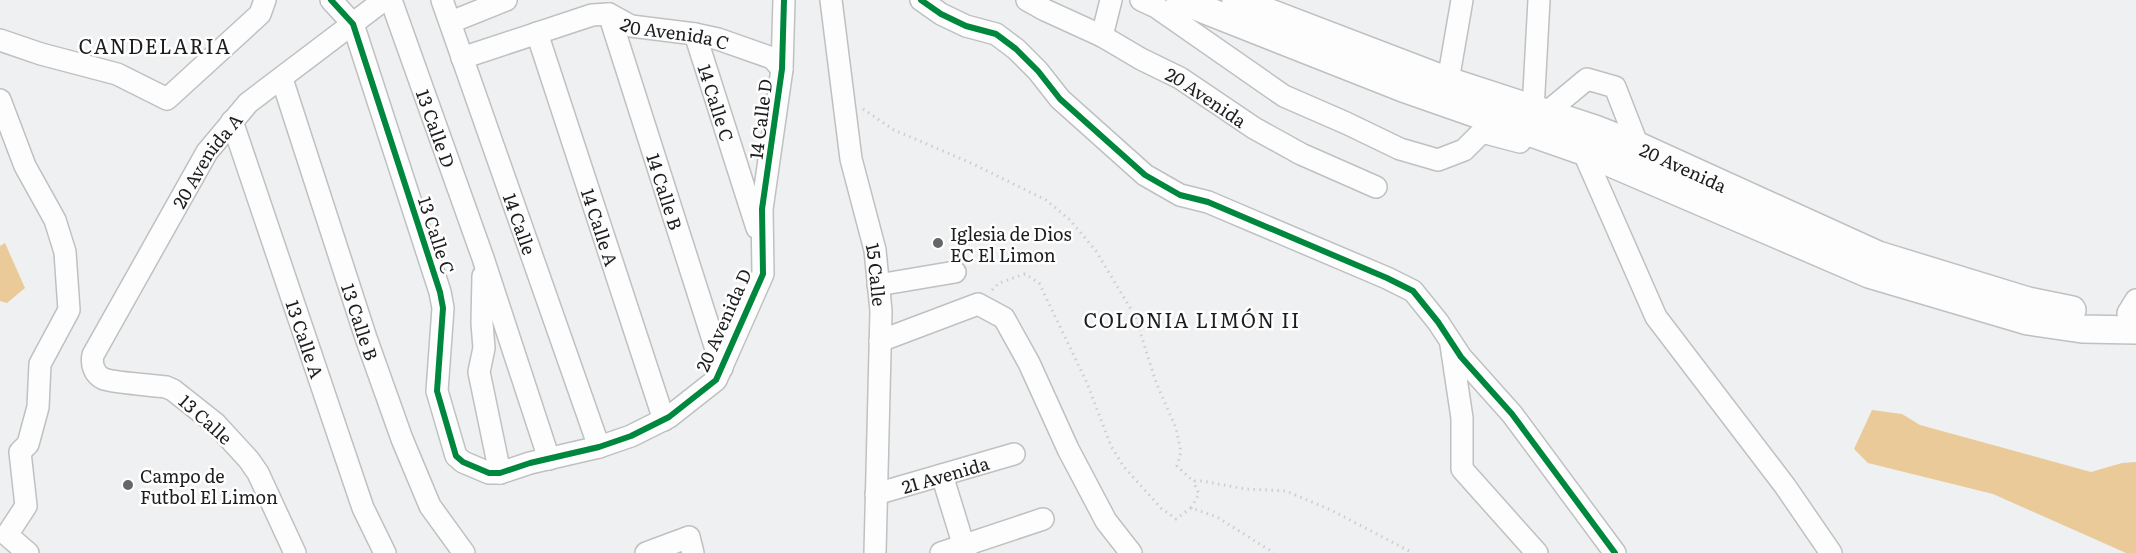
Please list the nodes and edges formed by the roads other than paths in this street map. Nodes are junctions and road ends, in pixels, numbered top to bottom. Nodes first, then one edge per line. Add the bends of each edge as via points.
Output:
1 (265, 0) edge
2 (331, 0) edge
3 (384, 0) edge
4 (391, 0) edge
5 (442, 0) edge
6 (831, 0) edge
7 (921, 0) edge
8 (1027, 0) edge
9 (1111, 0) edge
10 (1141, 0) edge
11 (1180, 0) edge
12 (1236, 0) edge
13 (1462, 0) edge
14 (1539, 0) edge
15 (781, 1) edge
16 (493, 2) edge
17 (609, 14) junction
18 (451, 22) junction
19 (353, 24) junction
20 (537, 33) junction
21 (695, 34) junction
22 (1102, 36) junction
23 (0, 40) edge
24 (462, 58) junction
25 (782, 69) junction
26 (282, 79) junction
27 (1448, 81) junction
28 (0, 100) edge
29 (1535, 118) junction
30 (232, 121) junction
31 (1638, 146) junction
32 (1583, 151) junction
33 (1376, 187) dead end
34 (761, 241) junction
35 (483, 258) junction
36 (955, 272) dead end
37 (878, 285) junction
38 (2134, 314) edge
39 (880, 341) junction
40 (1450, 341) junction
41 (722, 368) junction
42 (94, 371) joint
43 (664, 420) junction
44 (599, 447) junction
45 (1014, 454) dead end
46 (549, 459) junction
47 (494, 473) junction
48 (942, 475) junction
49 (876, 494) junction
50 (1043, 519) dead end
51 (691, 545) edge
52 (965, 549) edge
53 (28, 553) edge
54 (295, 553) edge
55 (385, 553) edge
56 (464, 553) edge
57 (646, 553) edge
58 (875, 553) edge
59 (941, 553) edge
60 (1131, 553) edge
61 (1537, 553) edge
62 (1615, 553) edge
63 (1831, 553) edge

1 - 23 street via 260,14 167,99 117,74
2 - 19 street, 13 Calle C
3 - 19 street, 20 Avenida A
4 - 35 street, 13 Calle D
5 - 18 street, 14 Calle
6 - 37 street, 15 Calle via 851,159 875,250
7 - 40 street via 966,26 996,34 1016,49 1060,99 1145,175 1180,195 1208,202 1413,291
8 - 22 street, 20 Avenida
9 - 22 street
10 - 29 street via 1156,6 1284,96 1400,149 1438,160 1464,150 1482,132 1520,142
11 - 29 main road, 20 Avenida via 1403,88
12 - 27 main road, 20 Avenida
13 - 27 street
14 - 29 street
15 - 25 street, 14 Calle D
16 - 18 street
17 - 20 street, 20 Avenida C via 592,15
17 - 21 street, 20 Avenida C via 631,26
17 - 41 street, 14 Calle B
18 - 24 street, 14 Calle
19 - 26 street, 20 Avenida A
19 - 47 street, 13 Calle C via 440,292 443,308 437,391 456,456
20 - 24 street, 20 Avenida C
20 - 43 street, 14 Calle A
21 - 25 street, 20 Avenida C via 772,58
21 - 34 street, 14 Calle C
22 - 33 street, 20 Avenida via 1180,78 1292,149
24 - 44 street, 14 Calle
25 - 34 street, 14 Calle D
26 - 30 street, 20 Avenida A via 248,103
26 - 56 street, 13 Calle B via 402,439 430,506
27 - 29 main road, 20 Avenida
28 - 53 street via 26,166 58,226 65,252 69,310 40,364 37,415 28,444 20,452 26,506 7,535
29 - 31 main road, 20 Avenida
29 - 31 street via 1587,80 1615,87
29 - 32 main road, 20 Avenida
30 - 42 street, 20 Avenida A via 207,152 93,355
30 - 55 street, 13 Calle A via 363,508
31 - 38 main road, 20 Avenida via 1878,255 2028,301 2082,312
32 - 38 main road, 20 Avenida via 1869,274 2028,321 2082,329
32 - 63 street via 1656,317
34 - 41 street, 20 Avenida D via 763,273
35 - 46 street, 13 Calle D
35 - 47 street, 13 Calle D via 484,348 479,372
36 - 37 street
37 - 39 street, 15 Calle
39 - 49 street, 15 Calle
39 - 60 street via 978,304 1004,318 1106,521
40 - 61 street via 1462,418 1462,468
40 - 62 street via 1512,414
41 - 43 street, 20 Avenida D via 716,380
42 - 54 street, 13 Calle via 104,379 173,390 216,424 258,473
43 - 44 street, 20 Avenida D
44 - 46 street, 20 Avenida D
45 - 48 street, 21 Avenida
46 - 47 street, 20 Avenida D
48 - 49 street, 21 Avenida
48 - 52 street
49 - 58 street, 15 Calle
50 - 52 street
51 - 57 street
52 - 59 street

